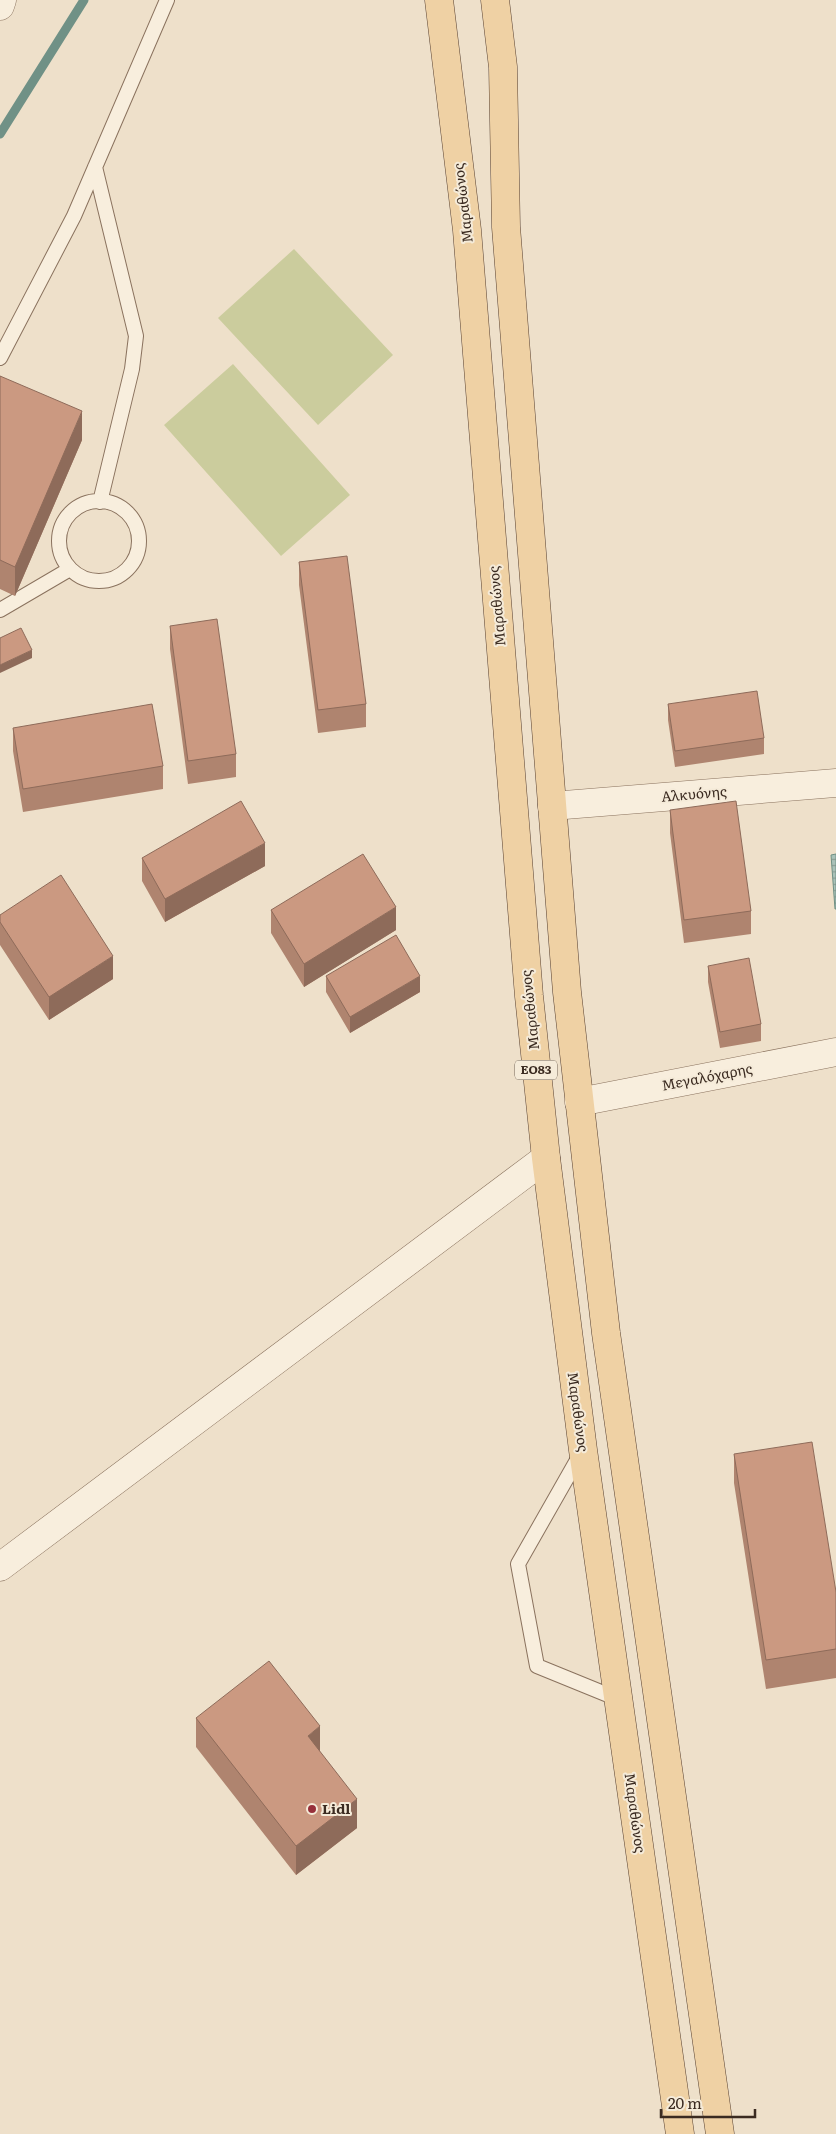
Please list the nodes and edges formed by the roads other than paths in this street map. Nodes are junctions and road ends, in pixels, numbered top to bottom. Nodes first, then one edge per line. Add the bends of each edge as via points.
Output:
1 (2, 0) edge
2 (167, 0) edge
3 (439, 0) edge
4 (495, 0) edge
5 (0, 6) edge
6 (95, 167) junction
7 (0, 358) edge
8 (100, 502) junction
9 (70, 568) junction
10 (0, 610) edge
11 (836, 783) edge
12 (552, 806) junction
13 (836, 1052) edge
14 (579, 1102) junction
15 (546, 1158) junction
16 (583, 1450) junction
17 (0, 1567) edge
18 (618, 1699) junction
19 (680, 2134) edge
20 (720, 2134) edge

1 - 5 street
2 - 6 lane
3 - 15 main road, Μαραθώνος / ΕΟ83 via 467,230 528,996
4 - 12 main road, ΕΟ83 via 503,67 506,228
6 - 7 lane via 74,216
6 - 8 lane via 136,336 132,369
8 - 9 lane via 86,503 75,510 60,531 62,557
8 - 9 lane via 124,510 133,520 139,545 135,558 118,576 105,581 80,577
9 - 10 lane
11 - 12 street, Αλκυόνης
12 - 14 main road, ΕΟ83
13 - 14 street, Μεγαλόχαρης
14 - 20 main road, ΕΟ83 via 606,1334
15 - 16 main road, Μαραθώνος / ΕΟ83
15 - 17 street
16 - 18 main road, Μαραθώνος / ΕΟ83
16 - 18 lane via 518,1564 537,1666
18 - 19 main road, Μαραθώνος / ΕΟ83

